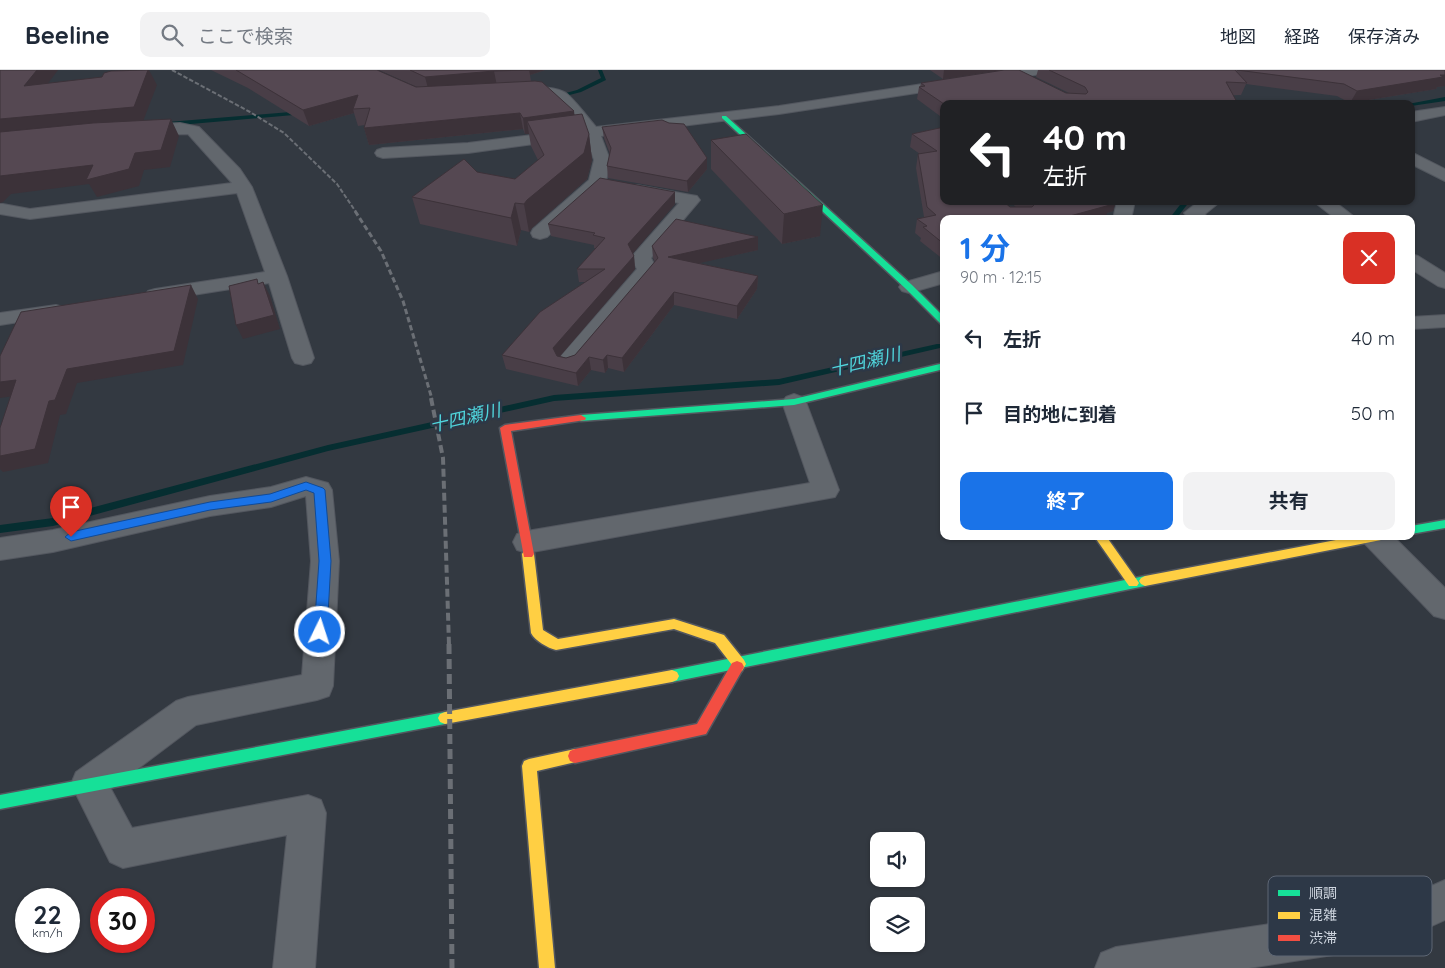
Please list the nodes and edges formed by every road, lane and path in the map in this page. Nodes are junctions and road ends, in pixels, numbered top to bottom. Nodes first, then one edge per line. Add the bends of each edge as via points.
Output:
1 (1041, 70) edge
2 (1015, 74) junction
3 (1040, 87) edge
4 (508, 94) edge
5 (1445, 111) edge
6 (1415, 115) edge
7 (724, 117) junction
8 (128, 131) edge
9 (592, 132) junction
10 (383, 153) dead end
11 (1415, 159) edge
12 (1445, 176) edge
13 (239, 180) junction
14 (597, 182) junction
15 (1206, 205) edge
16 (1328, 205) edge
17 (1, 210) edge
18 (1195, 215) edge
19 (1342, 215) edge
20 (540, 233) dead end
21 (1415, 263) edge
22 (277, 276) junction
23 (940, 278) edge
24 (1445, 282) edge
25 (909, 287) junction
26 (134, 298) edge
27 (76, 307) edge
28 (940, 318) edge
29 (0, 319) edge
30 (1445, 321) edge
31 (1415, 323) edge
32 (303, 358) dead end
33 (568, 362) edge
34 (940, 367) edge
35 (794, 402) junction
36 (1445, 524) edge
37 (1415, 529) edge
38 (1103, 540) edge
39 (1362, 540) edge
40 (1381, 540) edge
41 (527, 542) junction
42 (0, 549) edge
43 (1133, 583) junction
44 (1445, 607) edge
45 (739, 664) junction
46 (89, 784) junction
47 (0, 802) edge
48 (1445, 900) edge
49 (1432, 906) edge
50 (1268, 945) edge
51 (294, 968) edge
52 (547, 968) edge
53 (1116, 968) edge

1 - 2 street
2 - 3 street
2 - 7 street
4 - 9 street via 538,91 559,95
5 - 6 street
7 - 9 street
7 - 25 street
8 - 13 street via 193,130
9 - 10 street via 468,148
9 - 14 street via 602,160
11 - 12 street
13 - 17 street via 30,214
13 - 22 street
14 - 20 street
14 - 33 street via 691,200 642,258 647,270
15 - 18 street via 1193,213
16 - 19 street
21 - 24 street
22 - 26 street
22 - 32 street
23 - 25 street
25 - 28 street
27 - 29 street
30 - 31 street
34 - 35 street
35 - 41 street via 826,490
35 - 41 street via 580,418 505,428
36 - 37 street
38 - 43 street
39 - 43 street
40 - 44 street
41 - 45 street via 537,633 556,645 674,624 719,639
42 - 46 street via 53,541 210,506 271,498 306,486 319,490 325,561 317,686 188,712
43 - 45 street
45 - 46 street
45 - 52 street via 701,729 529,766
46 - 47 street
46 - 51 street via 123,848 308,813
48 - 49 street
50 - 53 street

